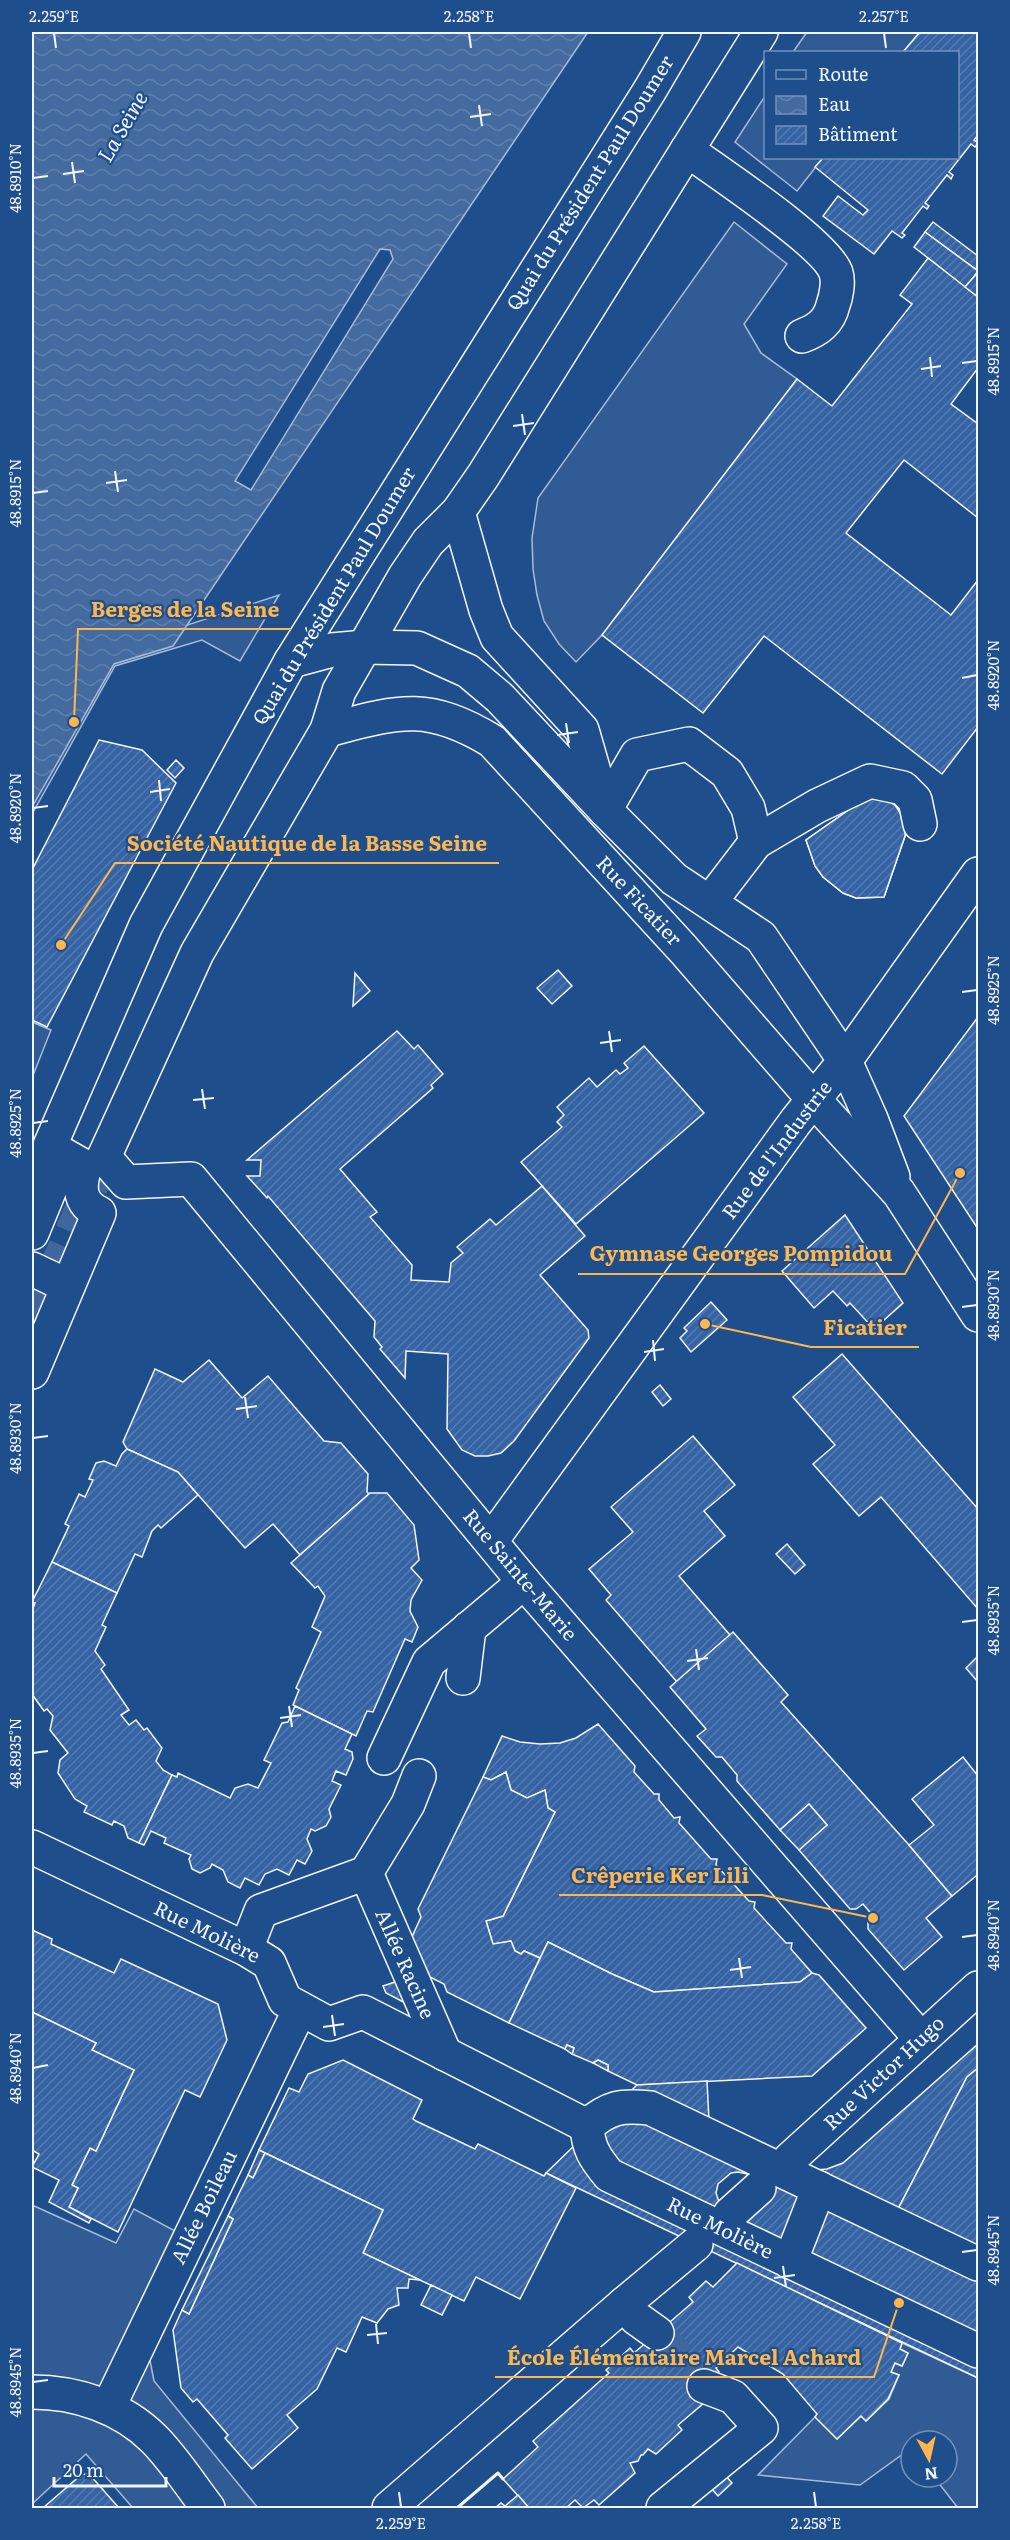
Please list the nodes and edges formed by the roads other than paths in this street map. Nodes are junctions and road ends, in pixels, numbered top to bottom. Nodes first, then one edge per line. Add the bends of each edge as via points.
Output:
1 (684, 32) edge
2 (761, 32) edge
3 (687, 150) junction
4 (802, 336) dead end
5 (458, 512) junction
6 (365, 647) junction
7 (291, 661) junction
8 (327, 730) junction
9 (605, 810) junction
10 (920, 824) dead end
11 (756, 842) junction
12 (978, 874) edge
13 (710, 902) junction
14 (845, 1060) junction
15 (814, 1100) junction
16 (32, 1187) edge
17 (899, 1193) junction
18 (32, 1233) edge
19 (32, 1269) edge
20 (68, 1286) junction
21 (978, 1316) edge
22 (32, 1372) edge
23 (490, 1541) junction
24 (524, 1582) junction
25 (469, 1628) junction
26 (463, 1678) dead end
27 (384, 1758) dead end
28 (419, 1776) dead end
29 (32, 1847) edge
30 (366, 1873) junction
31 (246, 1949) junction
32 (978, 1988) edge
33 (300, 2009) junction
34 (921, 2039) junction
35 (445, 2054) junction
36 (587, 2126) junction
37 (790, 2160) dead end
38 (759, 2188) dead end
39 (819, 2188) junction
40 (730, 2214) dead end
41 (696, 2244) dead end
42 (790, 2262) junction
43 (978, 2264) edge
44 (624, 2304) junction
45 (657, 2333) tunnel mouth
46 (977, 2346) edge
47 (704, 2386) tunnel mouth
48 (32, 2392) edge
49 (109, 2406) junction
50 (208, 2508) edge
51 (389, 2508) edge
52 (663, 2508) edge

1 - 7 street, Quai du Président Paul Doumer
2 - 3 street
3 - 4 street via 798,232 836,273 836,296 830,318 814,332
3 - 5 street
5 - 6 street via 428,542
5 - 9 street, Rue Ficatier via 497,637 582,730
6 - 7 street, Rue Ficatier via 332,650
6 - 8 street via 339,692
6 - 9 street, Rue Ficatier via 417,648 468,671 500,698
7 - 16 street, Quai du Président Paul Doumer via 146,925
8 - 15 street, Rue Ficatier via 391,714 420,714 447,718 492,741 683,949
8 - 23 street, Rue Sainte-Marie via 197,953 104,1157 126,1182 191,1179
9 - 11 street via 637,755 690,744 727,773 748,808
9 - 13 street, Rue Ficatier via 674,879
10 - 11 street via 915,800 903,788 870,781
11 - 13 street
12 - 14 street, Rue de l'Industrie
13 - 14 street, Rue Ficatier via 762,937
14 - 15 street, Rue de l'Industrie
14 - 17 street, Rue Ficatier
15 - 17 street, Rue Ficatier
15 - 23 street, Rue de l'Industrie
17 - 21 street, Rue Ficatier
18 - 20 street via 64,1155 86,1167 80,1189 82,1197 88,1208 99,1213
19 - 20 street
20 - 22 street
23 - 24 street, Rue Sainte-Marie
24 - 25 street
24 - 34 street, Rue Sainte-Marie
25 - 26 street
25 - 27 street via 429,1662
28 - 30 street via 408,1804
29 - 31 street, Rue Molière
30 - 31 street via 261,1911
30 - 35 street, Allée Racine
31 - 33 street, Rue Molière via 269,1963 285,2000
32 - 34 street, Rue Victor Hugo
33 - 35 street, Rue Molière via 329,2024 363,2012
33 - 49 street, Allée Boileau
34 - 37 street, Rue Victor Hugo
35 - 36 street, Rue Molière
36 - 39 street via 603,2113 626,2106 650,2108
36 - 42 street, Rue Molière via 588,2144 609,2175
38 - 40 street
39 - 42 street
39 - 43 street
41 - 44 street
42 - 46 street, Rue Molière
44 - 45 street
44 - 51 street
47 - 52 street via 733,2397 760,2428
48 - 49 street via 54,2392
49 - 50 street via 153,2439

